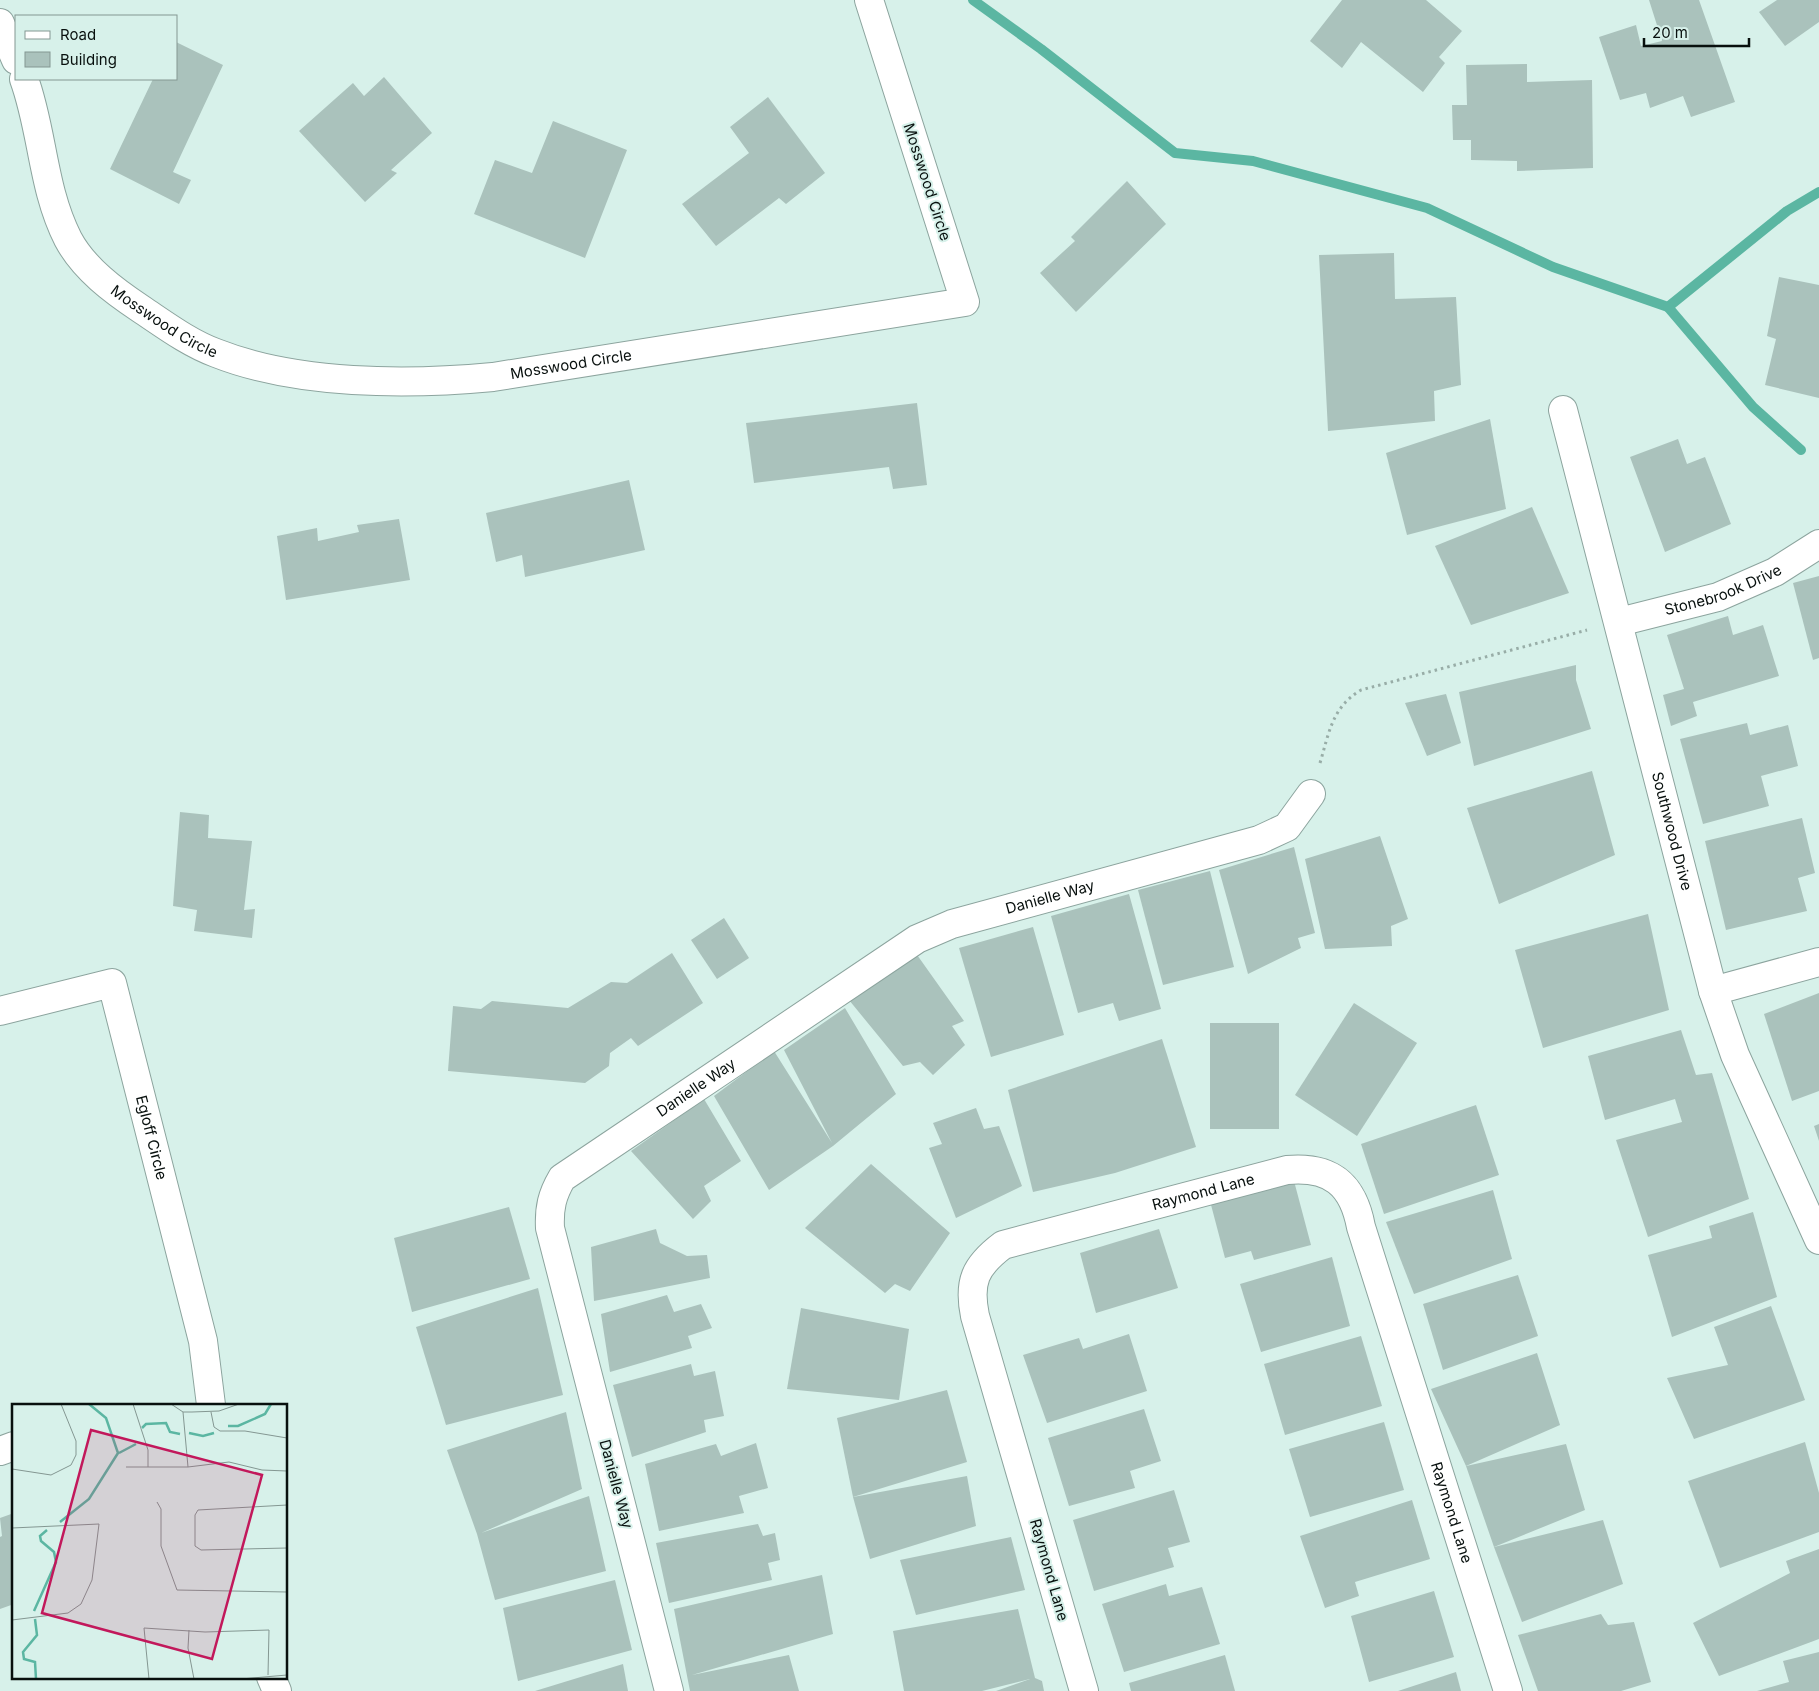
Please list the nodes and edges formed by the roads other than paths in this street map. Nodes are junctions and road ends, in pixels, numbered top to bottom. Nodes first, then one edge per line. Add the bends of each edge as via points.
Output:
1 (869, 0) edge
2 (0, 23) edge
3 (15, 58) edge
4 (24, 80) edge
5 (1563, 410) dead end
6 (1819, 544) edge
7 (1619, 622) junction
8 (1311, 794) road end
9 (1819, 962) edge
10 (1713, 991) junction
11 (0, 1011) edge
12 (1819, 1240) edge
13 (211, 1404) edge
14 (12, 1447) edge
15 (0, 1451) edge
16 (271, 1678) edge
17 (277, 1691) edge
18 (670, 1691) edge
19 (1084, 1691) edge
20 (1508, 1691) edge

1 - 4 street, Mosswood Circle via 965,302 493,377 435,382 376,381 280,372 216,353 186,338 118,294 86,265 70,242 49,191
2 - 3 street
5 - 7 street, Southwood Drive
6 - 7 street, Stonebrook Drive via 1775,572 1718,597
7 - 10 street, Southwood Drive
8 - 18 street, Danielle Way via 1287,827 1259,840 952,924 918,939 562,1178 549,1206 550,1228
9 - 10 street
10 - 12 street, Southwood Drive via 1735,1055
11 - 13 street, Egloff Circle via 112,983 202,1341
14 - 15 street
16 - 17 street
19 - 20 street, Raymond Lane via 975,1316 971,1296 975,1275 986,1258 1003,1245 1287,1170 1308,1168 1329,1174 1346,1187 1357,1206

